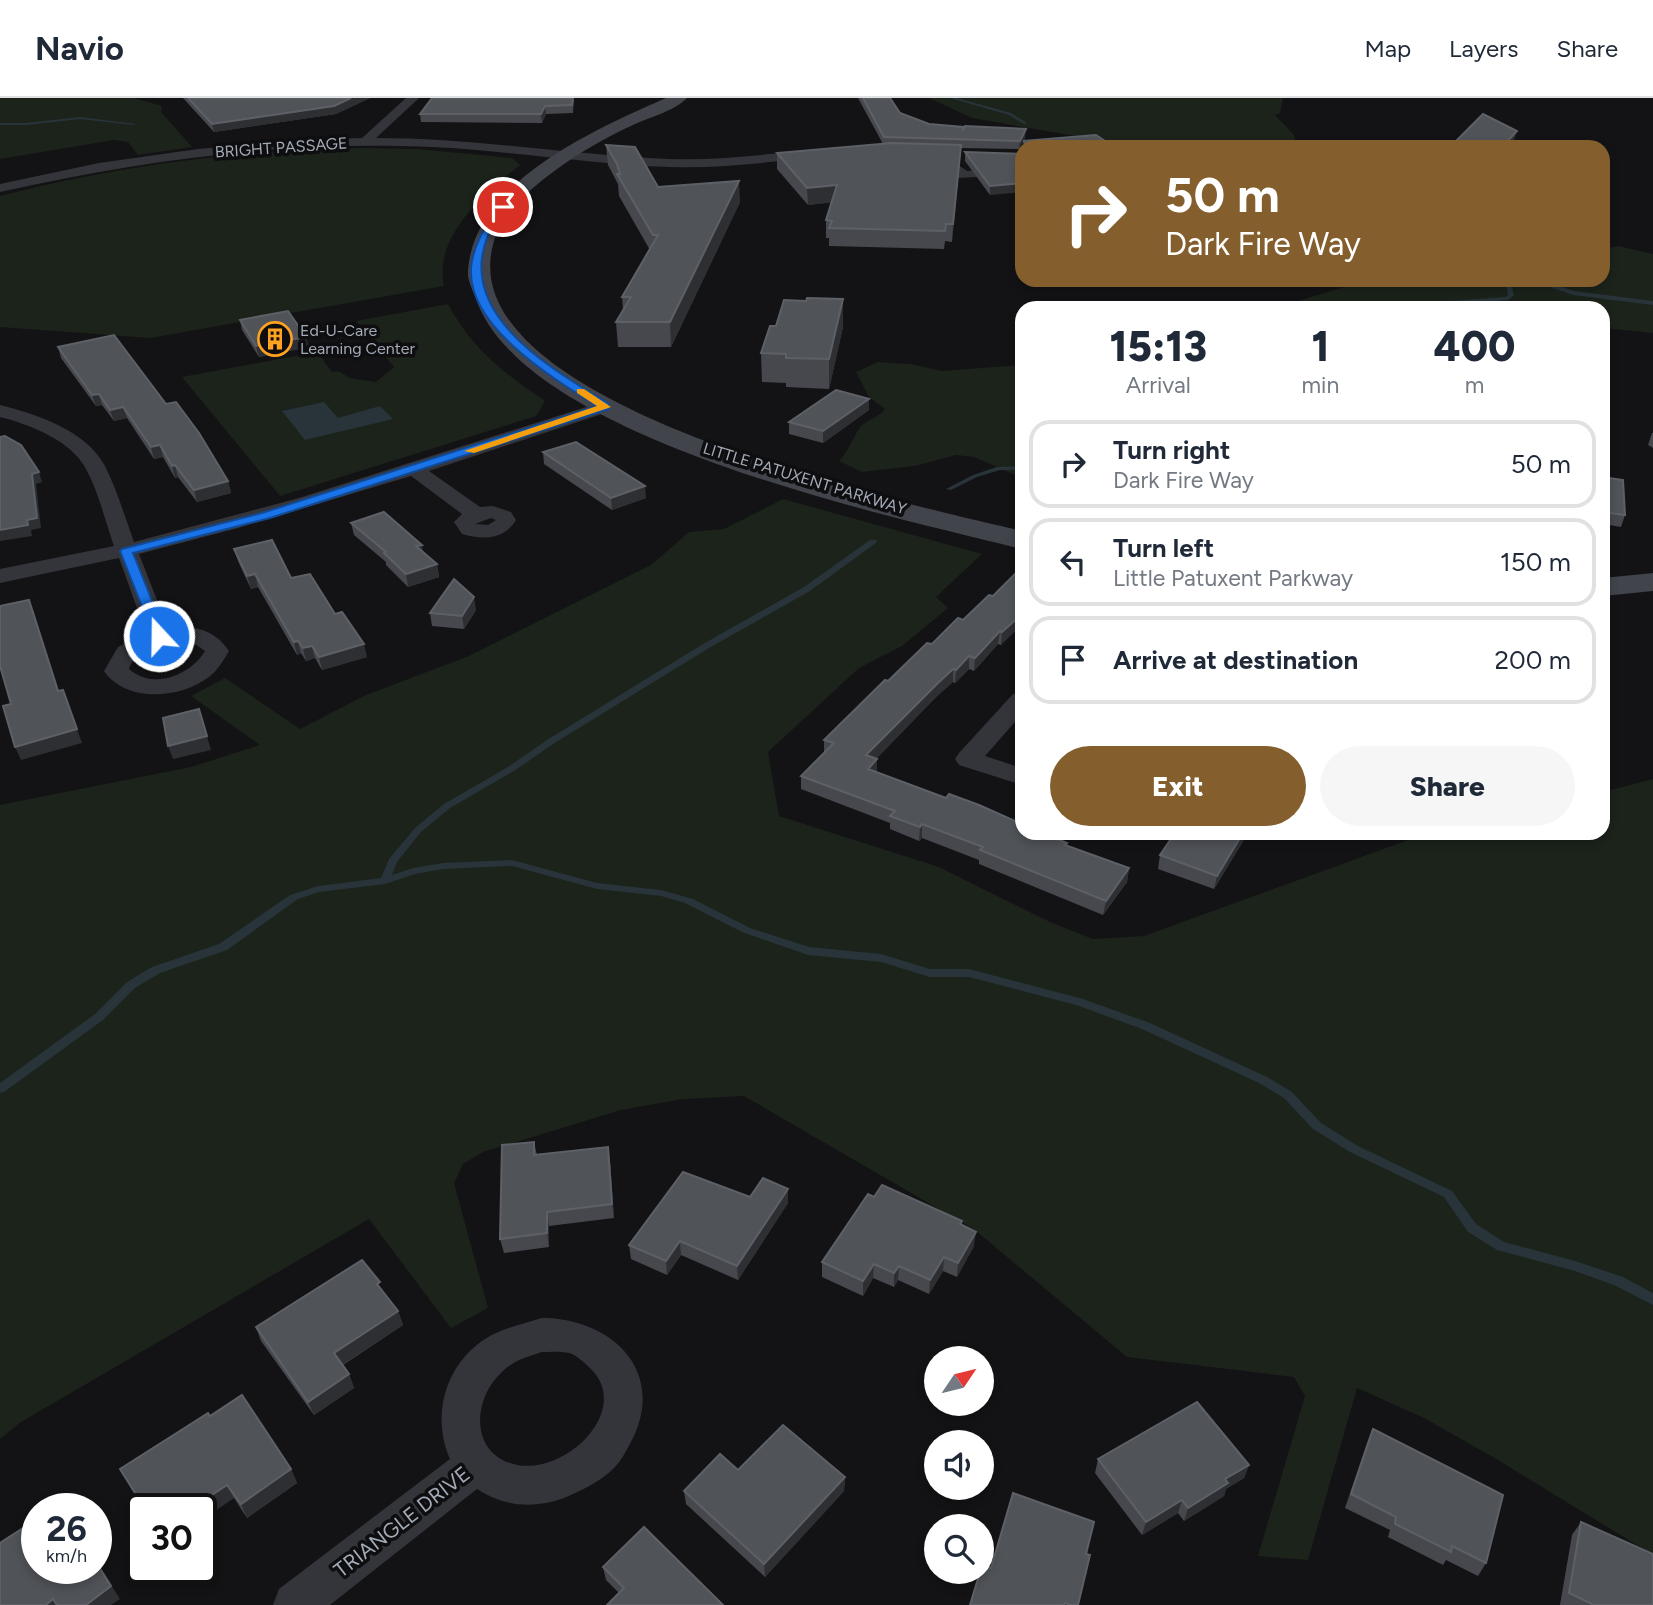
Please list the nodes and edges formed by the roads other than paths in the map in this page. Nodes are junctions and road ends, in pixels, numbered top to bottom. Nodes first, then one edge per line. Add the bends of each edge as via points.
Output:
1 (413, 98) edge
2 (679, 98) edge
3 (365, 142) junction
4 (833, 153) edge
5 (565, 154) junction
6 (963, 155) edge
7 (1015, 171) edge
8 (0, 188) edge
9 (605, 407) junction
10 (0, 411) edge
11 (414, 469) junction
12 (476, 514) dead end
13 (1015, 538) edge
14 (126, 551) junction
15 (0, 576) edge
16 (1653, 582) edge
17 (1610, 586) edge
18 (159, 636) dead end
19 (1015, 715) edge
20 (1015, 775) edge
21 (476, 1464) dead end
22 (295, 1605) edge

1 - 3 street
2 - 5 street, LITTLE PATUXENT PARKWAY
3 - 5 street, BRIGHT PASSAGE
3 - 8 street, BRIGHT PASSAGE via 182,154
4 - 5 street, BRIGHT PASSAGE via 692,164
5 - 9 street, LITTLE PATUXENT PARKWAY via 516,193 494,218 478,250 478,288 490,314 525,352
6 - 7 street via 931,153 964,175
9 - 11 street
9 - 13 street, LITTLE PATUXENT PARKWAY via 760,468
10 - 14 street via 48,427 86,455 95,466
11 - 12 street
11 - 14 street via 266,516
14 - 15 street
14 - 18 street
16 - 17 street
19 - 20 street via 968,759
21 - 22 street, TRIANGLE DRIVE

